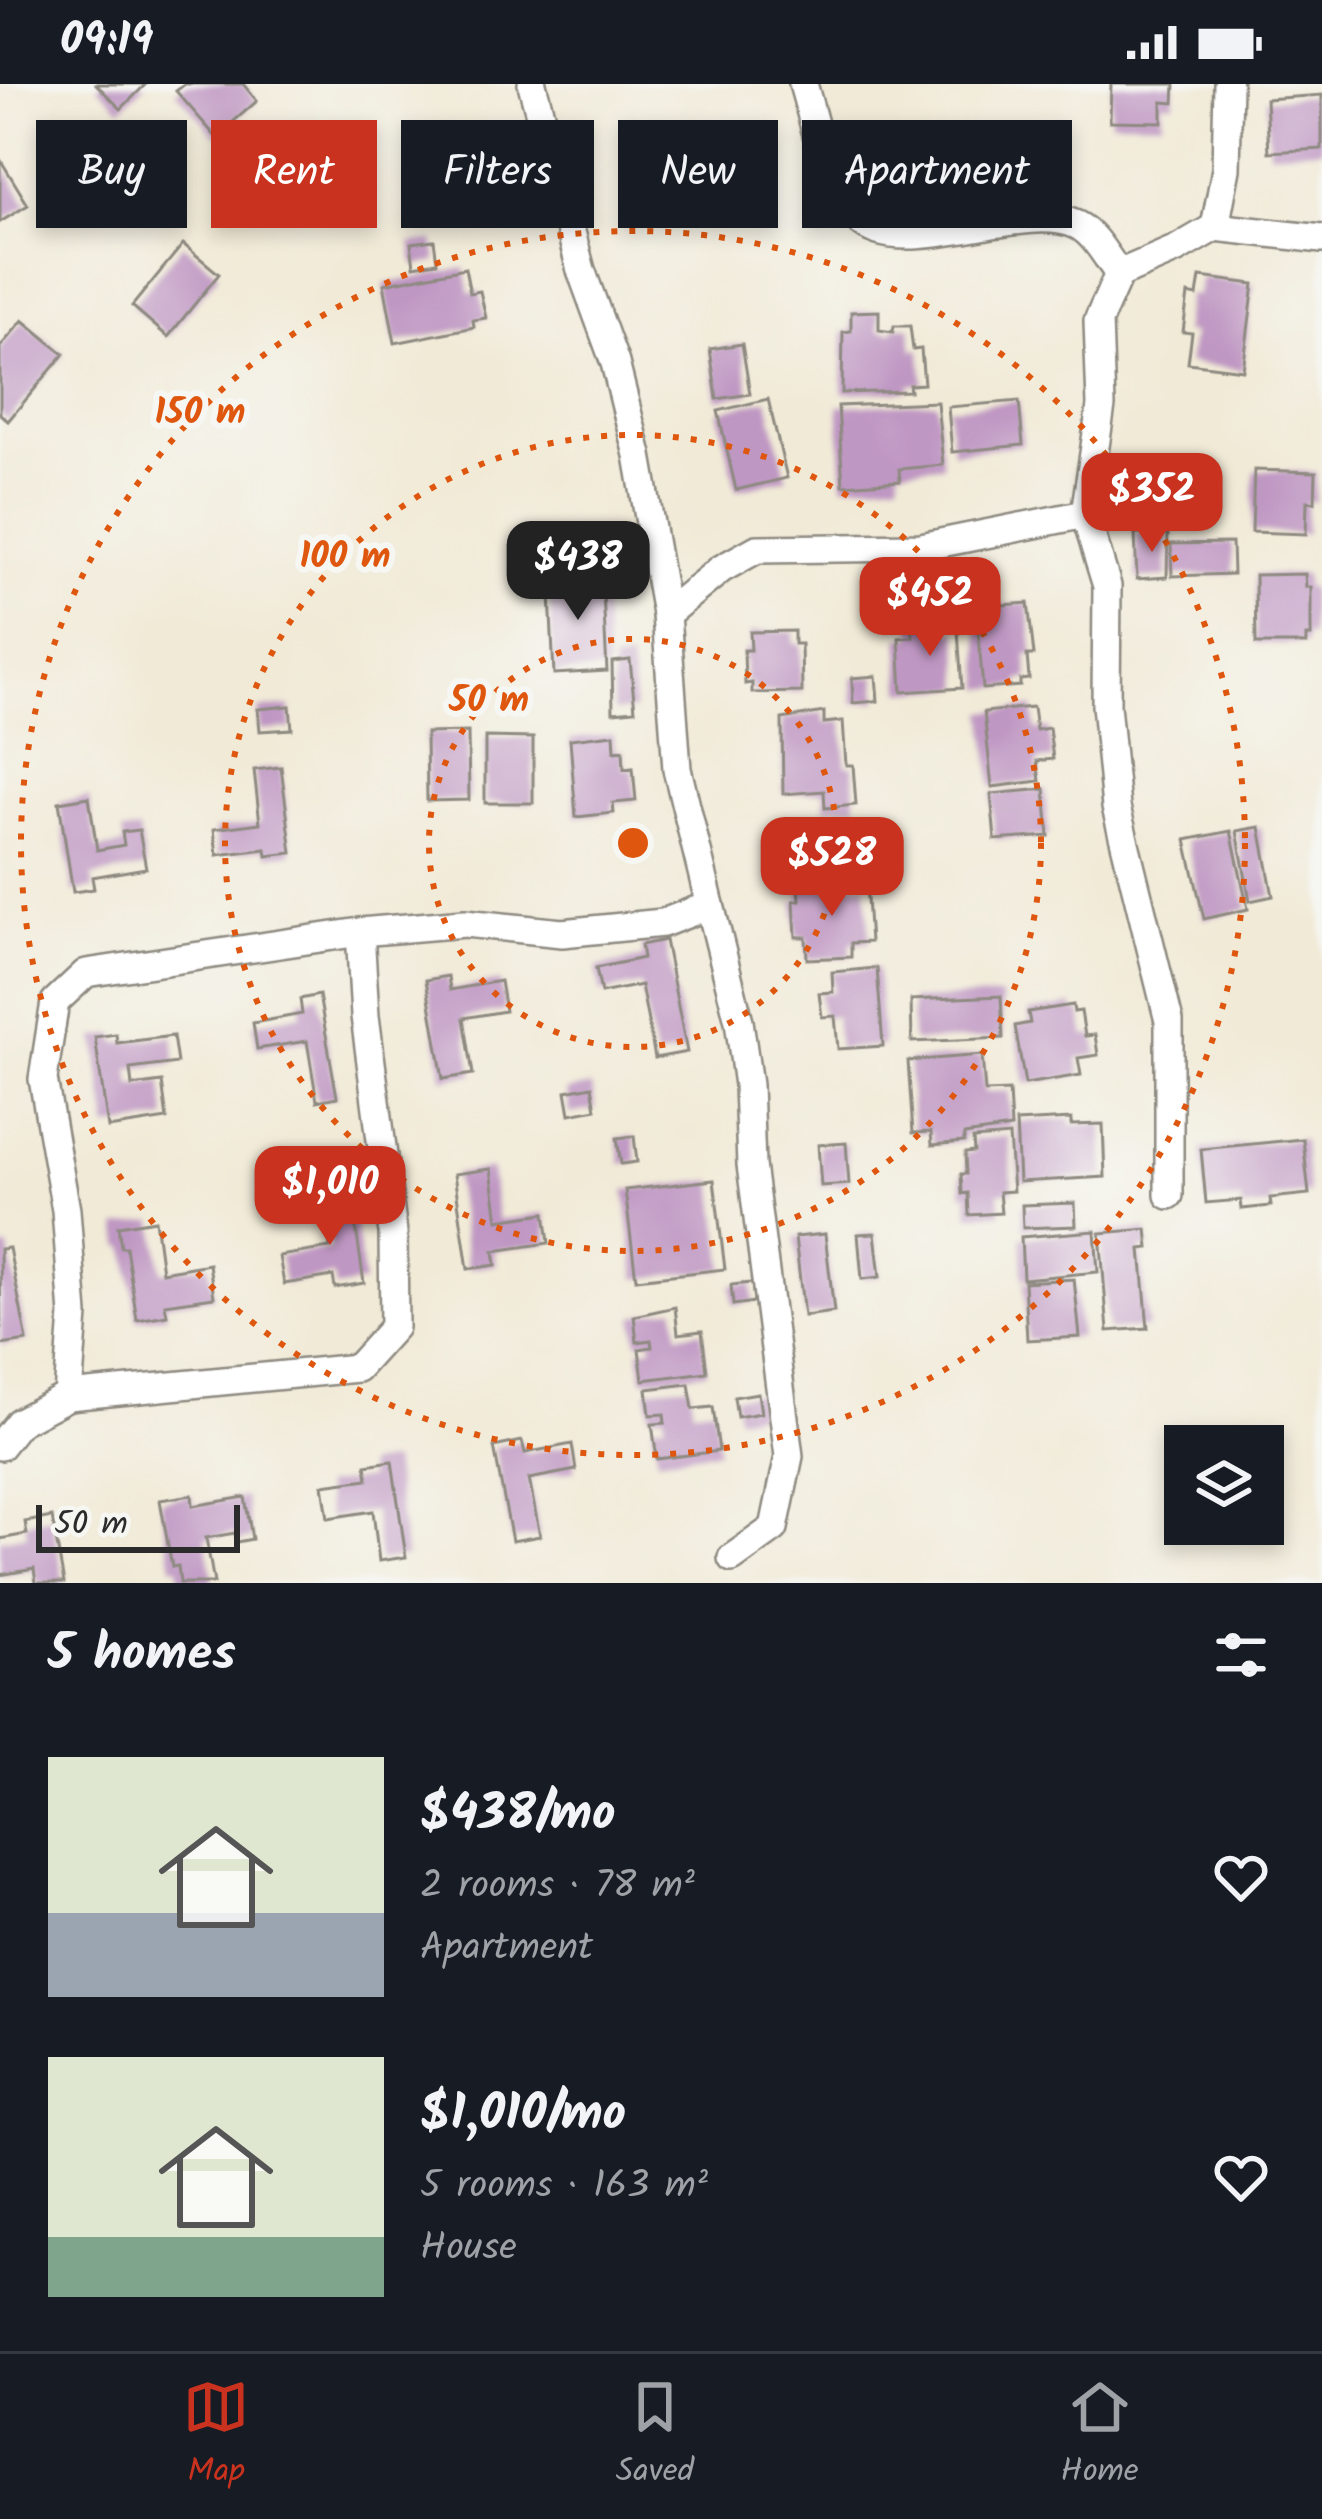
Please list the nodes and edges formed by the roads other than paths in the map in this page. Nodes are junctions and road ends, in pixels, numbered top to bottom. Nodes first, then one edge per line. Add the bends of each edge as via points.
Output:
1 (532, 84) edge
2 (803, 84) edge
3 (1228, 84) edge
4 (1215, 227) junction
5 (1322, 239) edge
6 (1119, 274) junction
7 (1085, 514) junction
8 (666, 614) junction
9 (710, 905) junction
10 (360, 932) junction
11 (1169, 1195) dead end
12 (68, 1396) junction
13 (0, 1446) edge
14 (732, 1558) dead end

1 - 8 street via 627,409
2 - 6 street via 845,202 869,229 896,235 1076,224
3 - 4 street
4 - 5 street
4 - 6 street
6 - 7 street via 1098,321 1101,406
7 - 8 street via 921,547 757,548
7 - 11 street via 1107,586 1116,807 1169,1021
8 - 9 street via 677,769
9 - 10 street via 663,922 562,933 465,923
9 - 14 street via 742,1042 789,1456 774,1528
10 - 12 street via 86,974 56,1002 43,1079 66,1210 74,1316
10 - 12 street via 393,1233 394,1328 357,1368
12 - 13 street via 19,1422

